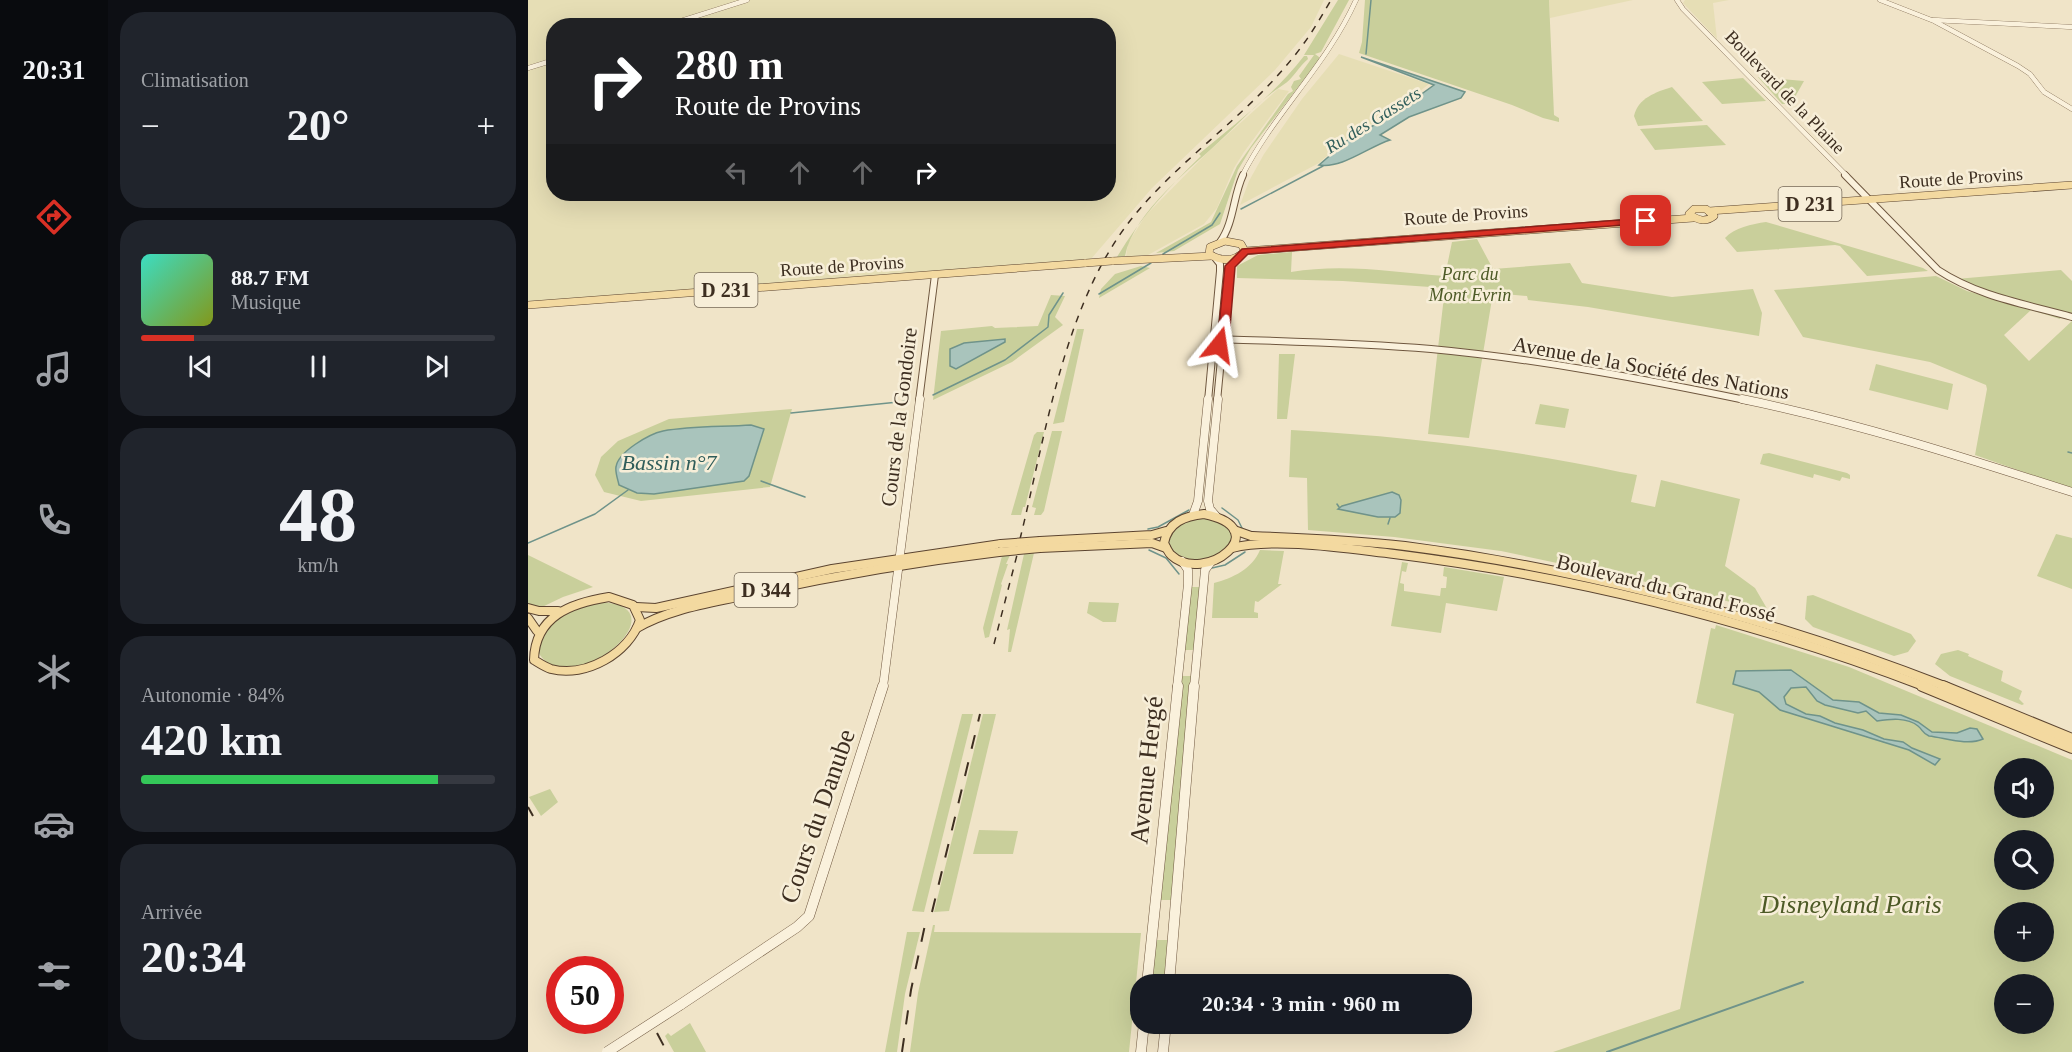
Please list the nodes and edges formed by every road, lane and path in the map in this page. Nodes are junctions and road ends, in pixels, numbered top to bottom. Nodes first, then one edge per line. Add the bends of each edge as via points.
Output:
1 (747, 0) edge
2 (1356, 0) edge
3 (1677, 0) edge
4 (1880, 0) edge
5 (690, 18) edge
6 (1932, 20) junction
7 (2072, 27) edge
8 (546, 62) edge
9 (528, 68) edge
10 (2072, 109) edge
11 (2072, 187) edge
12 (1872, 202) junction
13 (1712, 213) junction
14 (1691, 215) junction
15 (1229, 226) junction
16 (1234, 241) junction
17 (1220, 242) junction
18 (1208, 249) junction
19 (1245, 249) junction
20 (1167, 257) junction
21 (1214, 258) junction
22 (1236, 259) junction
23 (935, 274) junction
24 (528, 305) edge
25 (2072, 317) edge
26 (1219, 339) junction
27 (1208, 396) junction
28 (1213, 458) junction
29 (2072, 492) edge
30 (1192, 515) junction
31 (1216, 516) junction
32 (1234, 530) junction
33 (1166, 531) junction
34 (1040, 545) junction
35 (1166, 548) junction
36 (1232, 548) junction
37 (1182, 561) junction
38 (899, 562) junction
39 (1211, 562) junction
40 (636, 607) junction
41 (528, 608) edge
42 (561, 610) junction
43 (528, 618) edge
44 (637, 628) junction
45 (533, 638) edge
46 (531, 659) edge
47 (2072, 739) edge
48 (2072, 748) edge
49 (1148, 974) edge
50 (1170, 974) edge
51 (1143, 1034) edge
52 (1165, 1034) edge
53 (608, 1052) edge
54 (1141, 1052) edge
55 (1163, 1052) edge

1 - 5 main road
2 - 15 main road via 1335,42 1246,168 1235,193
3 - 12 main road, Boulevard de la Plaine
4 - 6 main road
6 - 7 main road
6 - 10 main road via 2018,66 2044,92
8 - 9 main road
11 - 12 main road, Route de Provins / D 231
11 - 12 main road, Route de Provins / D 231 via 1911,196
12 - 13 main road, Route de Provins / D 231
12 - 13 main road, Route de Provins / D 231
12 - 25 main road, Boulevard de la Plaine via 1944,274 1974,290
13 - 14 main road via 1697,208
13 - 14 main road via 1705,221
14 - 19 main road, Route de Provins
15 - 16 main road
15 - 17 main road
16 - 17 main road, D 231
16 - 19 main road
17 - 18 main road, D 231
18 - 20 main road, D 231
18 - 21 main road
19 - 22 main road
20 - 21 main road, D 231
20 - 23 main road, Route de Provins / D 231, bridge
21 - 22 main road, D 231
21 - 26 main road via 1220,264 1216,312
22 - 26 main road via 1230,266
23 - 24 main road, Route de Provins / D 231
23 - 38 main road, Cours de la Gondoire
26 - 27 main road
26 - 28 main road via 1221,368
26 - 29 main road, Avenue de la Société des Nations via 1448,351 1629,376 1842,423
27 - 28 main road via 1212,402 1209,454
27 - 30 main road via 1197,507
28 - 31 main road via 1209,506
30 - 31 main road
30 - 33 main road
31 - 32 main road
32 - 36 main road
32 - 47 main road, Boulevard du Grand Fossé via 1251,536 1431,549 1645,590 1852,651
33 - 34 main road, D 344 via 1149,536
33 - 35 main road
34 - 35 main road, D 344 via 1152,543
34 - 38 main road, D 344, bridge
35 - 37 main road
36 - 39 main road via 1224,557
36 - 48 main road, Boulevard du Grand Fossé via 1260,543 1422,556 1516,570 1642,597 1852,660
37 - 39 main road
37 - 49 main road, Avenue Hergé via 1188,577
38 - 40 main road, D 344 via 811,573 656,608
38 - 44 main road, D 344 via 745,594 656,617
38 - 53 main road, Cours du Danube, bridge via 885,680 809,916
39 - 50 main road, Avenue Hergé via 1203,584
40 - 42 main road via 609,597 592,598
40 - 44 main road
41 - 42 main road
42 - 45 main road
43 - 45 main road
44 - 46 main road via 613,656 579,669 549,669
45 - 46 main road
51 - 54 main road
52 - 55 main road

